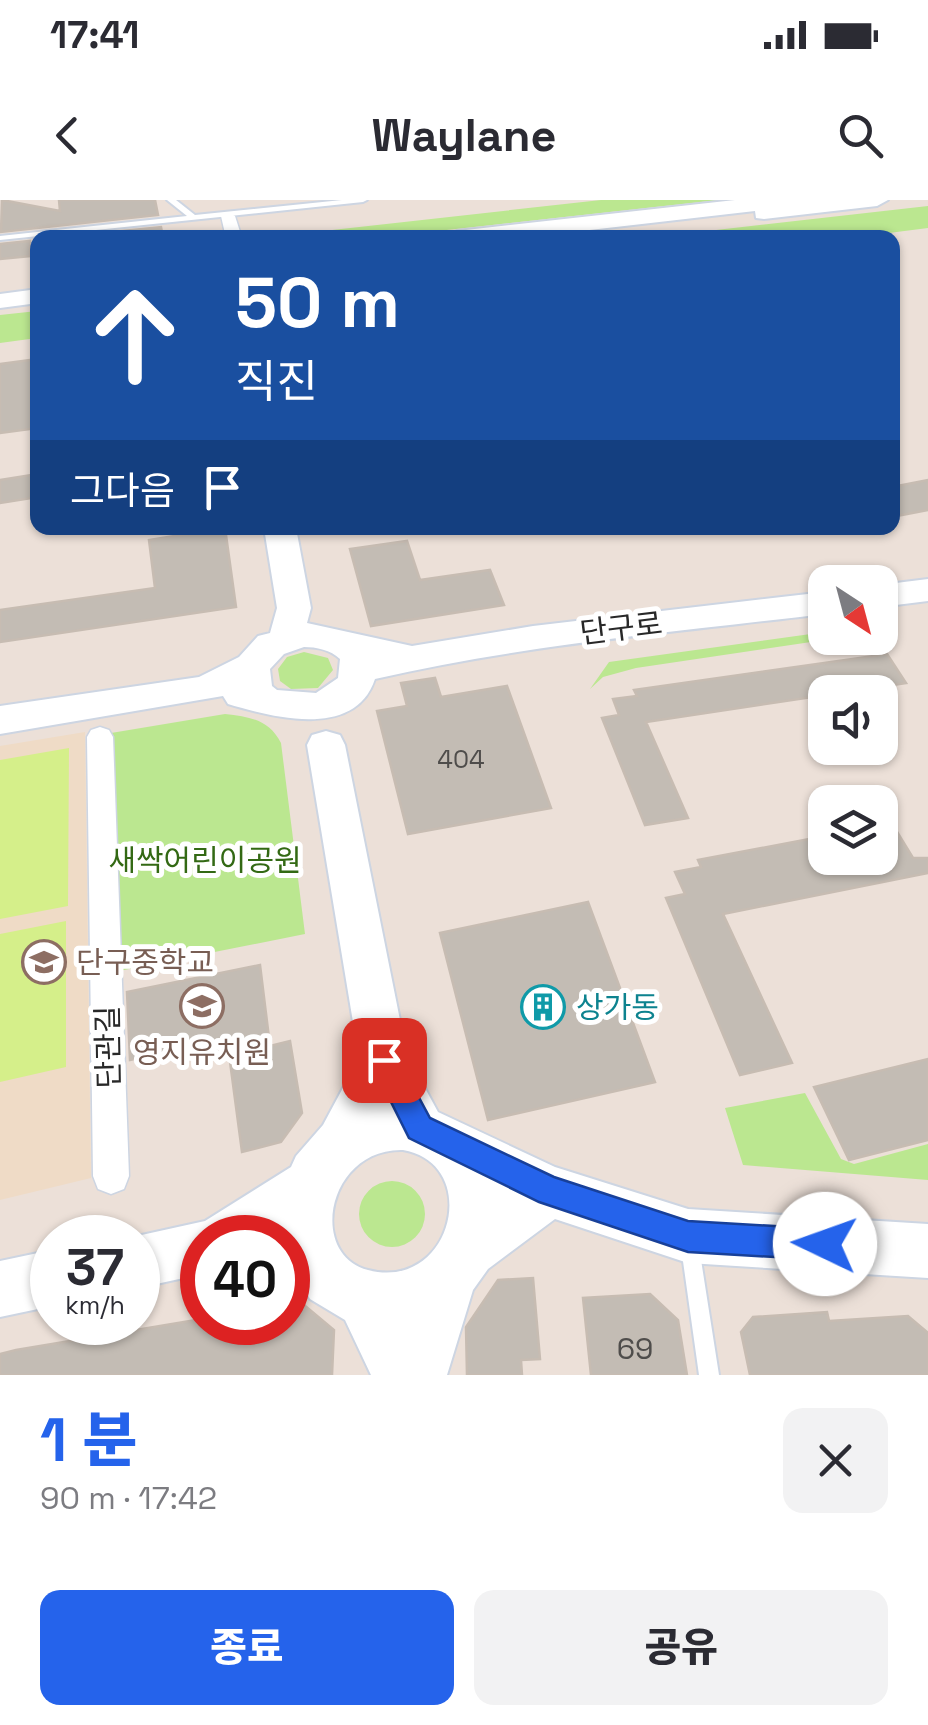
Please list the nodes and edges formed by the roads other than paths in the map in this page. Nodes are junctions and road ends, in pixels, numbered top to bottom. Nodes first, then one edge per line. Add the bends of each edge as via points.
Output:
1 (171, 200) edge
2 (363, 200) edge
3 (792, 200) edge
4 (877, 200) edge
5 (228, 216) junction
6 (195, 219) junction
7 (82, 230) edge
8 (232, 230) edge
9 (528, 230) edge
10 (620, 230) edge
11 (30, 235) edge
12 (0, 238) edge
13 (30, 285) edge
14 (0, 288) edge
15 (30, 297) edge
16 (0, 301) edge
17 (283, 535) edge
18 (928, 590) edge
19 (898, 594) edge
20 (808, 605) edge
21 (326, 649) junction
22 (270, 692) junction
23 (0, 720) edge
24 (100, 737) dead end
25 (326, 745) junction
26 (384, 1060) junction
27 (432, 1135) junction
28 (342, 1142) junction
29 (112, 1176) dead end
30 (308, 1186) junction
31 (549, 1191) junction
32 (262, 1215) edge
33 (303, 1215) edge
34 (688, 1236) junction
35 (928, 1251) edge
36 (460, 1263) junction
37 (310, 1271) edge
38 (30, 1283) edge
39 (0, 1289) edge
40 (366, 1302) junction
41 (402, 1375) edge
42 (418, 1375) edge
43 (710, 1375) edge

1 - 6 lane
2 - 5 lane
3 - 9 street
4 - 10 street
5 - 6 lane
5 - 8 street
6 - 7 lane
11 - 12 lane
13 - 14 street
15 - 16 street
17 - 21 street
18 - 19 street
20 - 21 street, 단구로 via 417,656
21 - 22 street via 270,645
21 - 22 street, 단구로 via 331,704
21 - 25 street
22 - 23 street via 207,689
22 - 25 street
24 - 29 street, 단관길
25 - 26 street
26 - 27 street
26 - 28 street
27 - 28 street via 393,1124
27 - 31 street
27 - 36 street via 464,1162 476,1189 477,1219
28 - 30 street
30 - 32 street
30 - 33 street
31 - 34 street
31 - 36 street
34 - 35 street
34 - 43 lane
36 - 40 street via 424,1295
36 - 42 street
37 - 40 street
38 - 39 street
40 - 41 street

